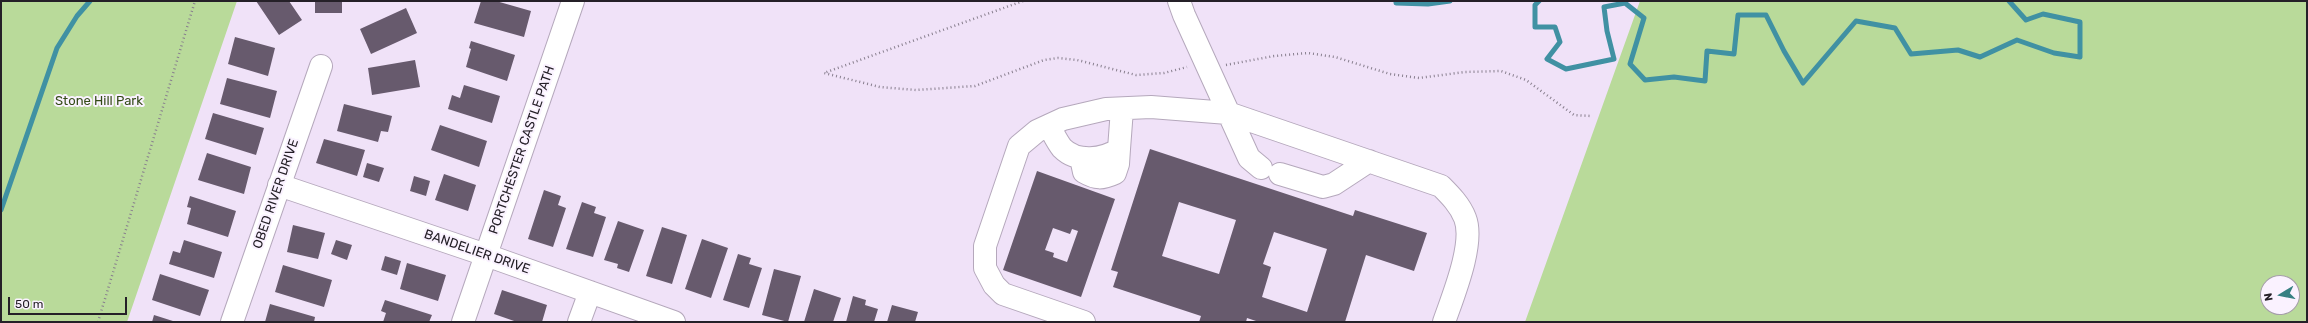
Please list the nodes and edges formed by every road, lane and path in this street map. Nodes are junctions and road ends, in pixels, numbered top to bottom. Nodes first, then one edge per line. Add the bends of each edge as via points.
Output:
1 (194, 1) edge
2 (573, 1) edge
3 (1023, 1) edge
4 (1179, 1) edge
5 (320, 66) dead end
6 (1207, 66) junction
7 (1122, 109) junction
8 (1228, 113) junction
9 (1591, 116) dead end
10 (1049, 126) junction
11 (1369, 161) junction
12 (279, 185) junction
13 (486, 255) junction
14 (590, 292) junction
15 (98, 322) edge
16 (232, 322) edge
17 (463, 322) edge
18 (579, 322) edge
19 (674, 322) edge
20 (1084, 322) edge
21 (1444, 322) edge

1 - 15 path
2 - 13 street, PORTCHESTER CASTLE PATH
3 - 6 path via 824,73 880,87 916,90 975,86 1044,60 1058,58 1136,74 1164,73 1191,66
4 - 6 street
5 - 12 street, OBED RIVER DRIVE
6 - 8 street
6 - 9 path via 1308,53 1334,56 1390,74 1419,78 1465,72 1501,71 1526,80 1574,115
7 - 8 street via 1151,107
7 - 10 street via 1077,116
7 - 10 street via 1119,149 1095,158 1081,158 1063,148
8 - 11 street
8 - 11 street via 1249,158 1270,171 1323,187 1334,184
10 - 20 street via 1019,146 985,246 985,268 994,285 1003,294
11 - 21 street via 1441,186 1466,218 1467,240 1462,270
12 - 13 street, BANDELIER DRIVE
12 - 16 street, OBED RIVER DRIVE
13 - 14 street, BANDELIER DRIVE
13 - 17 street, PORTCHESTER CASTLE PATH
14 - 18 street
14 - 19 street, BANDELIER DRIVE

